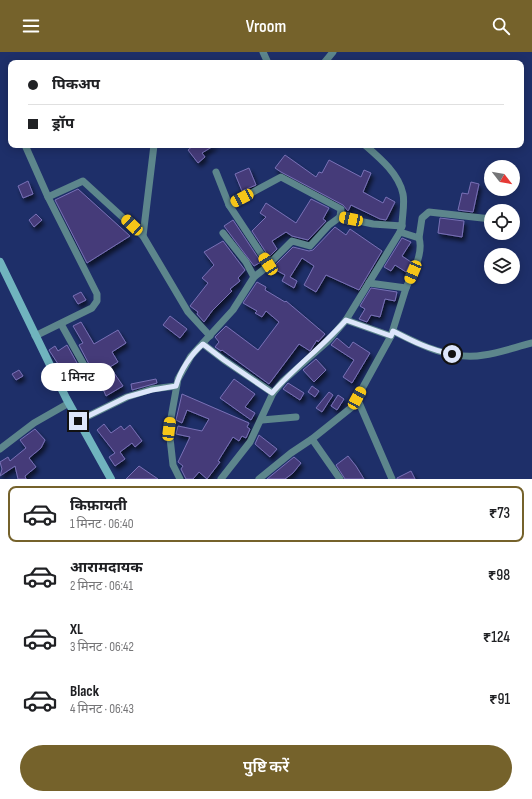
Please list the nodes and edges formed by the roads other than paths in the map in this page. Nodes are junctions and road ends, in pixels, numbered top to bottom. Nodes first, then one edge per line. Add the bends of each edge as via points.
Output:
1 (333, 52) edge
2 (326, 60) edge
3 (26, 148) edge
4 (154, 148) edge
5 (369, 148) edge
6 (216, 172) dead end
7 (48, 197) junction
8 (230, 205) junction
9 (340, 217) junction
10 (484, 218) edge
11 (401, 229) junction
12 (223, 233) dead end
13 (143, 236) junction
14 (419, 238) junction
15 (0, 262) edge
16 (268, 264) junction
17 (254, 277) junction
18 (369, 282) junction
19 (406, 288) junction
20 (346, 320) junction
21 (61, 324) junction
22 (392, 334) junction
23 (35, 336) junction
24 (210, 336) junction
25 (532, 343) edge
26 (203, 344) junction
27 (89, 374) dead end
28 (176, 386) junction
29 (272, 393) junction
30 (357, 398) junction
31 (69, 403) junction
32 (296, 417) dead end
33 (262, 420) junction
34 (78, 421) junction
35 (312, 439) junction
36 (0, 449) edge
37 (111, 479) edge
38 (180, 479) edge
39 (222, 479) edge
40 (259, 479) edge
41 (340, 479) edge
42 (392, 479) edge

1 - 2 street
3 - 7 street
4 - 13 street
5 - 11 street via 380,157 395,176 403,194
6 - 8 street
7 - 13 street via 83,181
7 - 21 street via 97,294 97,300 92,308
8 - 9 street via 281,177 341,209
8 - 16 street
9 - 11 street
9 - 16 street via 310,246 292,242
10 - 14 street via 429,212 422,218
11 - 14 street
11 - 18 street
12 - 17 street via 246,262
13 - 24 street via 188,312
14 - 19 street via 417,259
15 - 23 main road
16 - 17 street
17 - 24 street via 233,310
18 - 19 street
18 - 20 street
19 - 22 street
20 - 22 street
20 - 29 street via 327,342
21 - 23 street
21 - 27 street
22 - 25 street via 439,352 466,356 483,356
22 - 30 street
23 - 31 main road
24 - 26 street
26 - 28 street via 192,356
26 - 29 street
28 - 34 street via 127,397
28 - 38 street via 169,429 173,465
29 - 33 street
30 - 35 street via 352,407
30 - 42 street
31 - 34 main road
31 - 36 street
32 - 33 street
33 - 39 street via 250,442
34 - 37 main road
35 - 40 street
35 - 41 street

